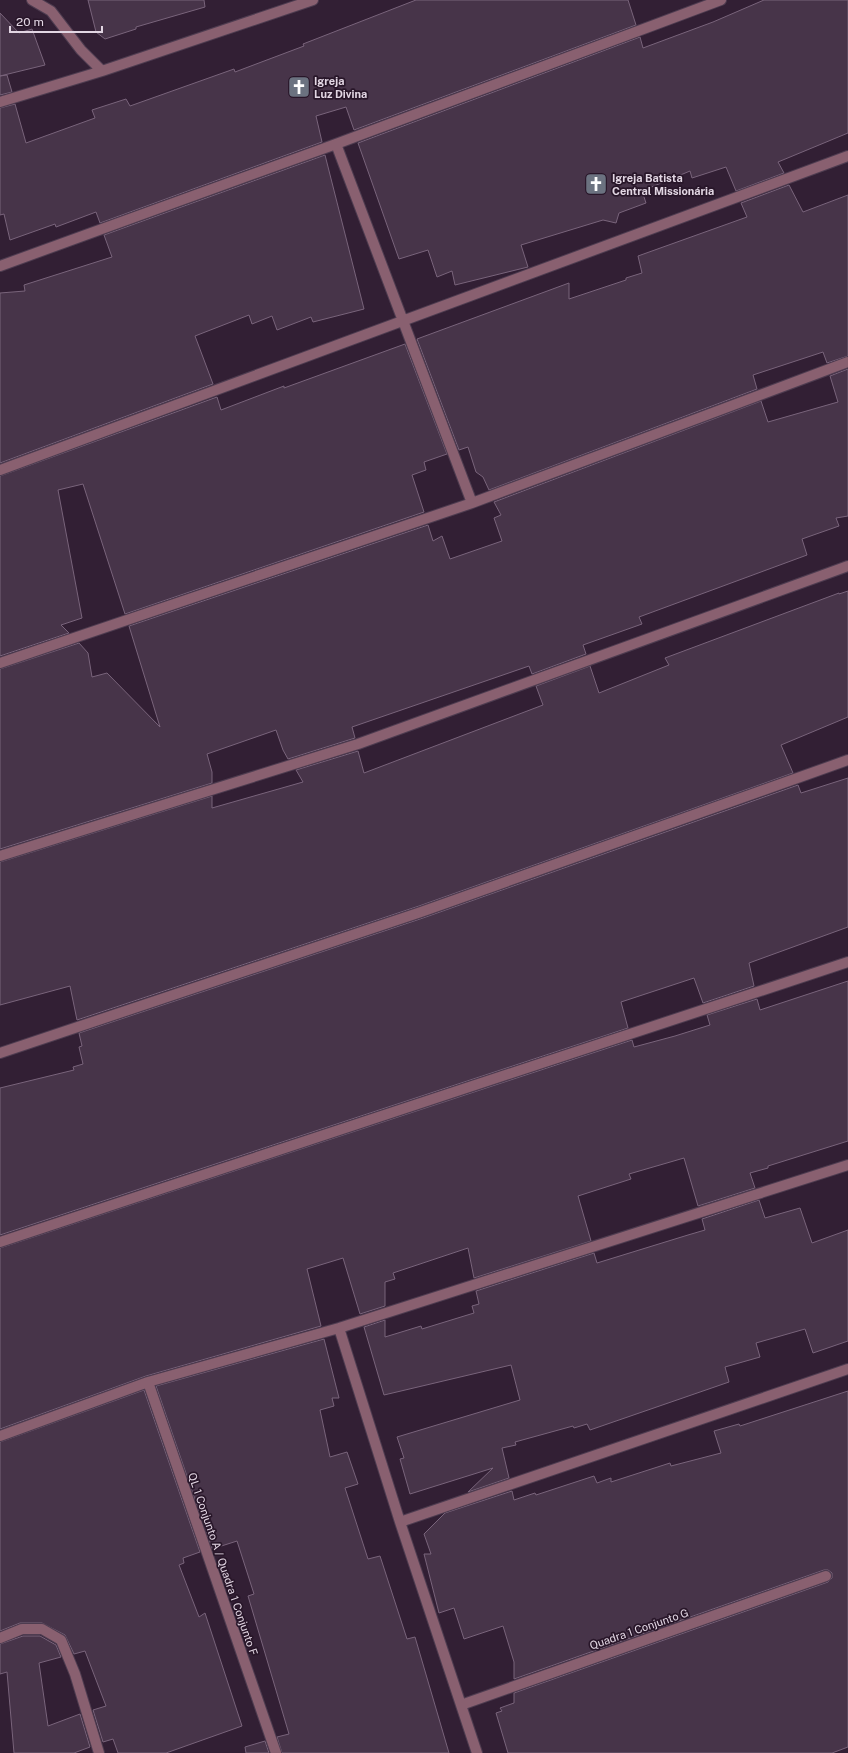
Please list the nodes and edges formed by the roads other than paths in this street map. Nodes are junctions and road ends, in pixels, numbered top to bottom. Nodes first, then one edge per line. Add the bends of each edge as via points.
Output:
1 (32, 0) edge
2 (51, 0) edge
3 (313, 0) edge
4 (721, 0) edge
5 (51, 11) junction
6 (102, 71) junction
7 (0, 102) edge
8 (336, 144) junction
9 (848, 156) edge
10 (0, 266) edge
11 (403, 322) junction
12 (848, 362) edge
13 (0, 470) edge
14 (472, 503) junction
15 (848, 566) edge
16 (0, 663) edge
17 (848, 760) edge
18 (0, 856) edge
19 (848, 962) edge
20 (0, 1052) edge
21 (848, 1165) edge
22 (0, 1242) edge
23 (339, 1328) junction
24 (848, 1369) edge
25 (148, 1382) junction
26 (0, 1436) edge
27 (400, 1522) junction
28 (826, 1576) dead end
29 (0, 1638) edge
30 (461, 1705) junction
31 (99, 1753) edge
32 (276, 1753) edge
33 (477, 1753) edge

1 - 5 street
2 - 5 street
3 - 6 street
4 - 8 street
5 - 6 street via 81,50
6 - 7 street
8 - 10 street
8 - 11 street
9 - 11 street
11 - 13 street
11 - 14 street
12 - 14 street
14 - 16 street
15 - 18 street via 358,744
17 - 20 street via 421,912
19 - 22 street
21 - 23 street
23 - 25 street
23 - 27 street
24 - 27 street
25 - 26 street
25 - 32 street, QL 1 Conjunto A / Quadra 1 Conjunto F
27 - 30 street
28 - 30 street, Quadra 1 Conjunto G
29 - 31 street via 22,1629 42,1629 61,1640 75,1674
30 - 33 street

